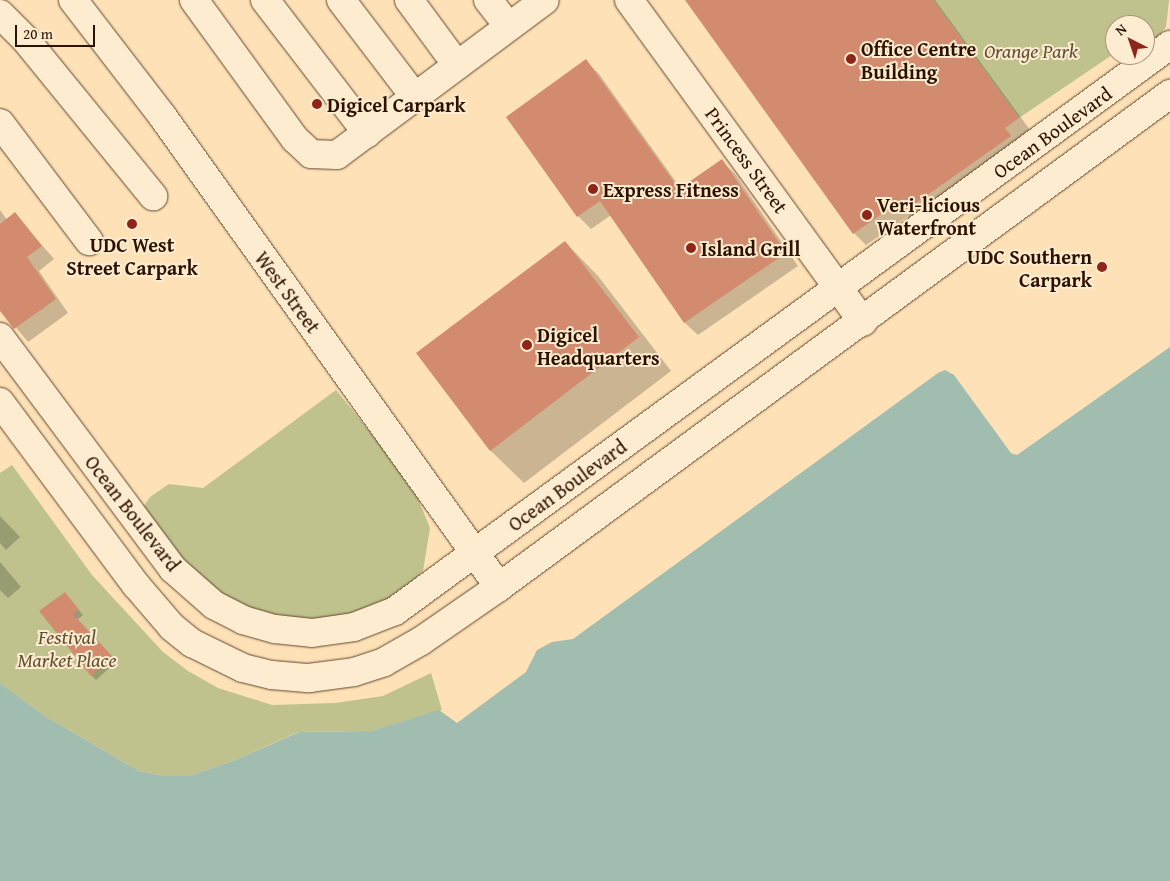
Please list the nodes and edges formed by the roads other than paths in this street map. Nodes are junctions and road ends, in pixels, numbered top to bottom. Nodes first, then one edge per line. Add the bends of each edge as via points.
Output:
1 (73, 0) edge
2 (194, 0) edge
3 (265, 0) edge
4 (341, 0) edge
5 (409, 0) edge
6 (488, 0) edge
7 (545, 0) edge
8 (629, 0) edge
9 (0, 14) edge
10 (508, 26) junction
11 (1170, 45) edge
12 (458, 65) junction
13 (1170, 94) edge
14 (414, 97) junction
15 (0, 123) edge
16 (366, 133) junction
17 (153, 196) dead end
18 (90, 241) dead end
19 (839, 287) junction
20 (863, 322) junction
21 (0, 337) edge
22 (0, 402) edge
23 (475, 553) junction
24 (499, 587) junction

1 - 23 street, West Street via 163,118
2 - 16 street via 295,139 311,154 337,154
3 - 16 street
4 - 14 street
5 - 12 street
6 - 10 street
7 - 10 street
8 - 19 street, Princess Street
9 - 17 street via 25,39
10 - 12 street
11 - 19 street, Ocean Boulevard
12 - 14 street
13 - 20 street, Ocean Boulevard
14 - 16 street
15 - 18 street
19 - 20 street, Princess Street
19 - 23 street, Ocean Boulevard
20 - 24 street, Ocean Boulevard
21 - 23 street, Ocean Boulevard via 173,569 214,605 243,620 275,629 312,633 354,627 395,611
22 - 24 street, Ocean Boulevard via 136,585 172,627 200,648 243,668 272,675 309,678 354,672 384,662 421,641
23 - 24 street, West Street

